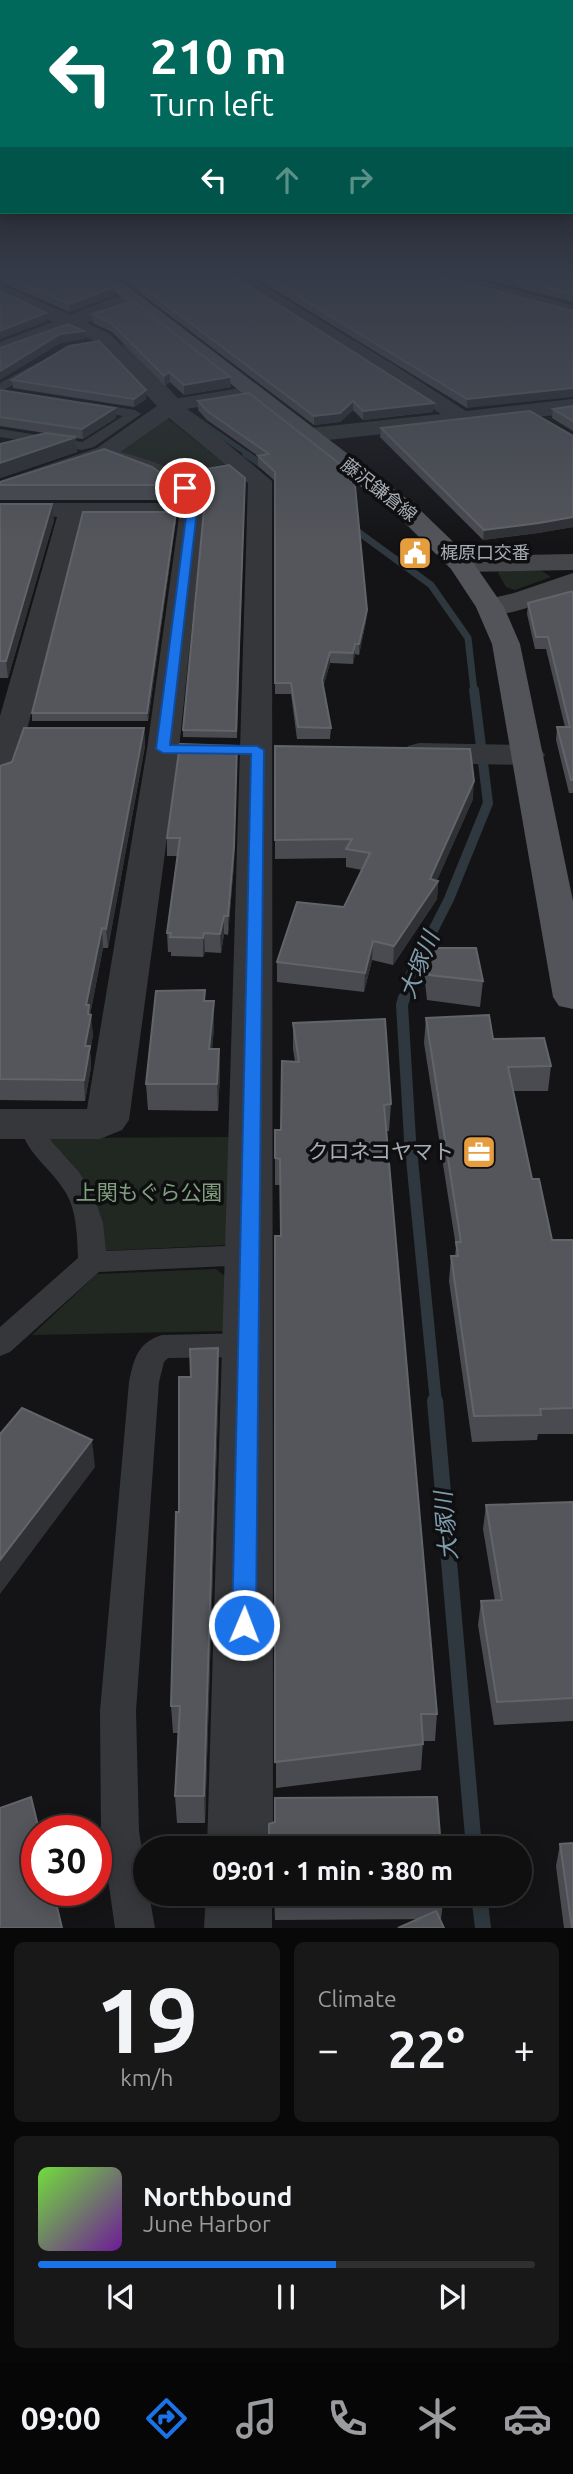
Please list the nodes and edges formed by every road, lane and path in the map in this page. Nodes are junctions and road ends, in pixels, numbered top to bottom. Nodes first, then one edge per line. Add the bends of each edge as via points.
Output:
1 (42, 364) edge
2 (103, 364) edge
3 (217, 364) edge
4 (379, 364) edge
5 (4, 392) edge
6 (253, 392) junction
7 (75, 405) edge
8 (573, 406) edge
9 (150, 408) junction
10 (460, 417) junction
11 (0, 433) edge
12 (310, 435) junction
13 (104, 453) junction
14 (9, 505) edge
15 (72, 510) junction
16 (192, 510) junction
17 (573, 562) edge
18 (461, 564) junction
19 (569, 587) edge
20 (490, 607) junction
21 (17, 733) edge
22 (393, 752) edge
23 (529, 755) junction
24 (0, 772) edge
25 (573, 997) edge
26 (16, 1124) edge
27 (250, 1255) junction
28 (92, 1262) junction
29 (0, 1344) edge
30 (249, 1345) junction
31 (240, 1836) edge
32 (239, 1906) edge
33 (135, 1928) edge
34 (238, 1928) edge

1 - 5 lane
2 - 9 street
3 - 6 main road, 藤沢鎌倉線
4 - 10 street
6 - 9 street
6 - 12 main road, 藤沢鎌倉線
7 - 9 lane
8 - 10 street via 535,416
9 - 11 lane via 82,446
9 - 13 street
9 - 27 street via 260,481
10 - 12 street
12 - 18 main road, 藤沢鎌倉線 via 407,511
13 - 14 street
13 - 16 street via 185,488 192,495
14 - 15 street
15 - 16 street
15 - 21 street
16 - 26 street via 107,1120 100,1124
17 - 18 street
18 - 20 main road, 藤沢鎌倉線
19 - 20 street
20 - 23 main road, 藤沢鎌倉線 via 506,644
21 - 24 street
22 - 23 street
23 - 25 main road, 藤沢鎌倉線
26 - 28 lane via 76,1186 91,1219
27 - 28 lane
27 - 30 street
28 - 29 lane
30 - 31 street
30 - 33 lane via 162,1347 150,1356 144,1382 118,1710 120,1831
32 - 34 street

